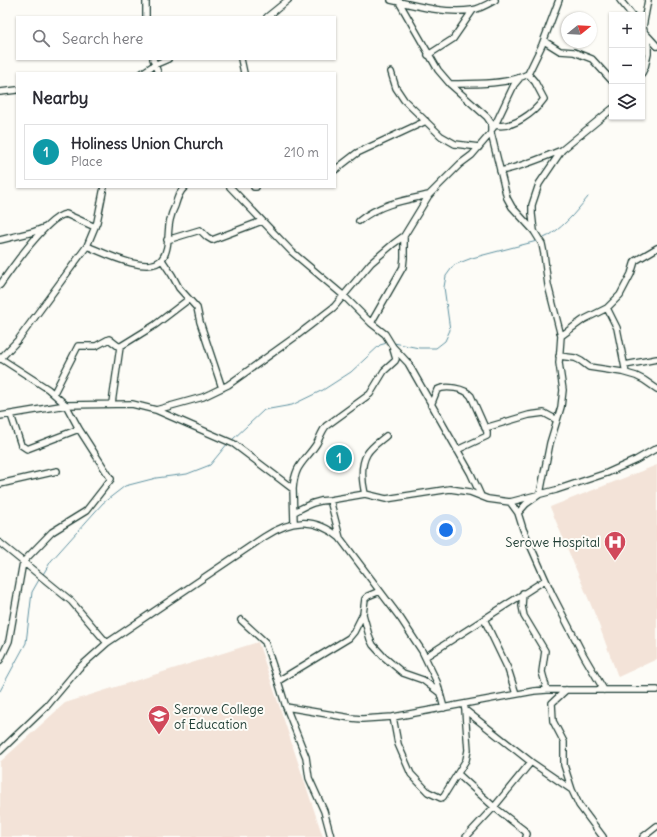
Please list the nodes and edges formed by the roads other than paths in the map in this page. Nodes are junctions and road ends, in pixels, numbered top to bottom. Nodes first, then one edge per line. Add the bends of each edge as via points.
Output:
1 (146, 0) edge
2 (288, 0) edge
3 (391, 0) edge
4 (494, 0) edge
5 (559, 0) edge
6 (620, 0) edge
7 (648, 0) edge
8 (398, 2) junction
9 (473, 10) junction
10 (630, 12) edge
11 (146, 16) edge
12 (268, 16) edge
13 (645, 17) edge
14 (645, 31) edge
15 (645, 36) edge
16 (544, 41) junction
17 (657, 46) edge
18 (428, 55) junction
19 (163, 60) edge
20 (241, 60) edge
21 (153, 62) edge
22 (645, 67) edge
23 (143, 72) edge
24 (158, 72) edge
25 (244, 72) edge
26 (391, 72) dead end
27 (528, 74) junction
28 (520, 78) junction
29 (609, 78) edge
30 (450, 84) junction
31 (16, 90) edge
32 (0, 92) edge
33 (609, 111) edge
34 (426, 121) junction
35 (493, 129) junction
36 (479, 147) junction
37 (562, 150) junction
38 (336, 169) edge
39 (500, 171) junction
40 (104, 188) edge
41 (184, 188) edge
42 (231, 188) edge
43 (429, 195) junction
44 (262, 221) junction
45 (359, 221) dead end
46 (48, 226) junction
47 (95, 227) junction
48 (534, 231) junction
49 (404, 236) junction
50 (0, 240) edge
51 (167, 240) junction
52 (87, 246) junction
53 (657, 248) edge
54 (162, 260) junction
55 (0, 285) edge
56 (344, 296) junction
57 (189, 299) junction
58 (608, 308) junction
59 (371, 323) junction
60 (561, 336) junction
61 (120, 347) junction
62 (393, 347) junction
63 (559, 356) junction
64 (0, 358) edge
65 (657, 359) edge
66 (625, 365) junction
67 (626, 373) junction
68 (222, 388) junction
69 (657, 389) edge
70 (54, 393) junction
71 (112, 404) junction
72 (66, 405) junction
73 (431, 405) junction
74 (156, 410) junction
75 (11, 415) junction
76 (0, 416) edge
77 (556, 420) junction
78 (485, 428) junction
79 (79, 430) junction
80 (386, 436) dead end
81 (657, 448) edge
82 (457, 450) junction
83 (57, 471) dead end
84 (0, 484) edge
85 (294, 489) junction
86 (365, 494) junction
87 (540, 494) junction
88 (481, 496) junction
89 (330, 500) junction
90 (510, 502) junction
91 (294, 512) junction
92 (518, 513) junction
93 (294, 523) junction
94 (340, 538) junction
95 (0, 544) edge
96 (23, 562) junction
97 (545, 580) junction
98 (380, 591) junction
99 (524, 593) junction
100 (362, 614) junction
101 (484, 619) junction
102 (241, 620) dead end
103 (107, 643) junction
104 (426, 657) junction
105 (0, 660) edge
106 (278, 681) junction
107 (547, 690) junction
108 (566, 690) junction
109 (604, 690) junction
110 (657, 690) edge
111 (440, 693) junction
112 (516, 694) junction
113 (286, 707) junction
114 (465, 707) junction
115 (444, 708) junction
116 (392, 717) junction
117 (0, 751) edge
118 (531, 762) junction
119 (458, 774) junction
120 (572, 790) junction
121 (494, 807) junction
122 (657, 826) edge
123 (646, 836) edge
124 (331, 837) edge
125 (466, 837) edge
126 (526, 837) edge
127 (603, 837) edge

1 - 11 street
2 - 12 street
3 - 8 street
4 - 9 street
5 - 16 street
6 - 10 street
7 - 13 street
8 - 9 street via 452,11
8 - 18 street
9 - 18 street via 453,39
14 - 17 street
15 - 22 street via 648,46
16 - 27 street
16 - 29 street via 560,51 574,52 592,60
18 - 30 street
19 - 21 street
20 - 25 street
21 - 23 street
21 - 24 street
26 - 34 street via 400,95
27 - 28 street
27 - 35 street via 544,96 544,100 529,115
28 - 30 street via 511,81
28 - 35 street via 514,85
30 - 35 street via 487,117
31 - 32 street
33 - 37 street
34 - 36 street via 441,136 455,144
34 - 38 street via 356,153
35 - 36 street
35 - 39 street
36 - 43 street
37 - 39 street
37 - 48 street via 537,188 532,205
39 - 48 street via 512,207
40 - 47 street
41 - 51 street via 170,220
42 - 44 street
43 - 45 street via 388,205
43 - 49 street
44 - 51 street via 212,240 200,230
44 - 56 street via 292,252
46 - 47 street via 64,214
46 - 50 street
46 - 55 street via 24,252
47 - 52 street
48 - 60 street via 542,244 548,285
49 - 56 street via 371,263
49 - 59 street via 403,267
51 - 54 street
52 - 54 street via 137,264 154,264
52 - 64 street via 18,340
53 - 58 street via 635,261 620,294
54 - 57 street
56 - 59 street
56 - 68 street via 334,307 295,337
57 - 61 street
57 - 68 street via 197,308
58 - 60 street via 583,320
58 - 66 street via 617,328
59 - 62 street via 385,334
60 - 63 street
61 - 70 street via 109,339 96,346 78,346
61 - 71 street
62 - 73 street via 408,363
62 - 85 street via 396,359 370,394 326,426 318,442 296,471
63 - 67 street via 575,358 589,367
63 - 77 street via 563,390
64 - 70 street
65 - 66 street
66 - 67 street
67 - 69 street via 644,380
68 - 74 street via 203,397
70 - 72 street
71 - 72 street
71 - 74 street via 132,404
72 - 75 street
72 - 79 street
73 - 78 street via 439,388 453,388 468,393
73 - 82 street
74 - 85 street via 234,444
75 - 76 street
75 - 79 street via 21,444 27,449
77 - 78 street via 544,413
77 - 87 street
78 - 82 street via 486,436
79 - 96 street via 111,478 111,482 86,511 52,532
80 - 86 street via 366,456 362,477
81 - 87 street via 607,473
82 - 88 street
83 - 84 street
85 - 91 street
86 - 88 street via 386,499 450,489
86 - 89 street
87 - 90 street
87 - 92 street
88 - 90 street
89 - 91 street via 313,502
89 - 94 street
90 - 92 street
91 - 93 street
92 - 97 street
93 - 94 street via 316,524
93 - 103 street via 264,537
94 - 98 street
95 - 96 street
96 - 103 street via 71,601
96 - 105 street via 9,641
97 - 99 street
97 - 109 street
98 - 100 street via 365,598
98 - 104 street
99 - 101 street
99 - 107 street via 524,616 545,651 542,672
100 - 106 street via 349,638
100 - 111 street via 373,645 384,657 403,673 423,680
101 - 104 street
101 - 112 street via 508,669
102 - 106 street via 264,642
103 - 117 street via 79,668 47,706
104 - 111 street
106 - 113 street
107 - 108 street
107 - 112 street
108 - 109 street
108 - 120 street via 552,703 552,717 564,742 564,765
109 - 110 street
111 - 115 street
112 - 114 street
113 - 116 street via 351,718
113 - 124 street via 306,757 309,778 322,806
114 - 115 street
114 - 118 street
114 - 119 street via 467,755
115 - 116 street
116 - 119 street via 398,744 408,768 428,792 438,798 443,797
118 - 120 street
118 - 121 street
119 - 121 street
120 - 127 street via 579,805
121 - 125 street
121 - 126 street via 525,831
122 - 123 street

